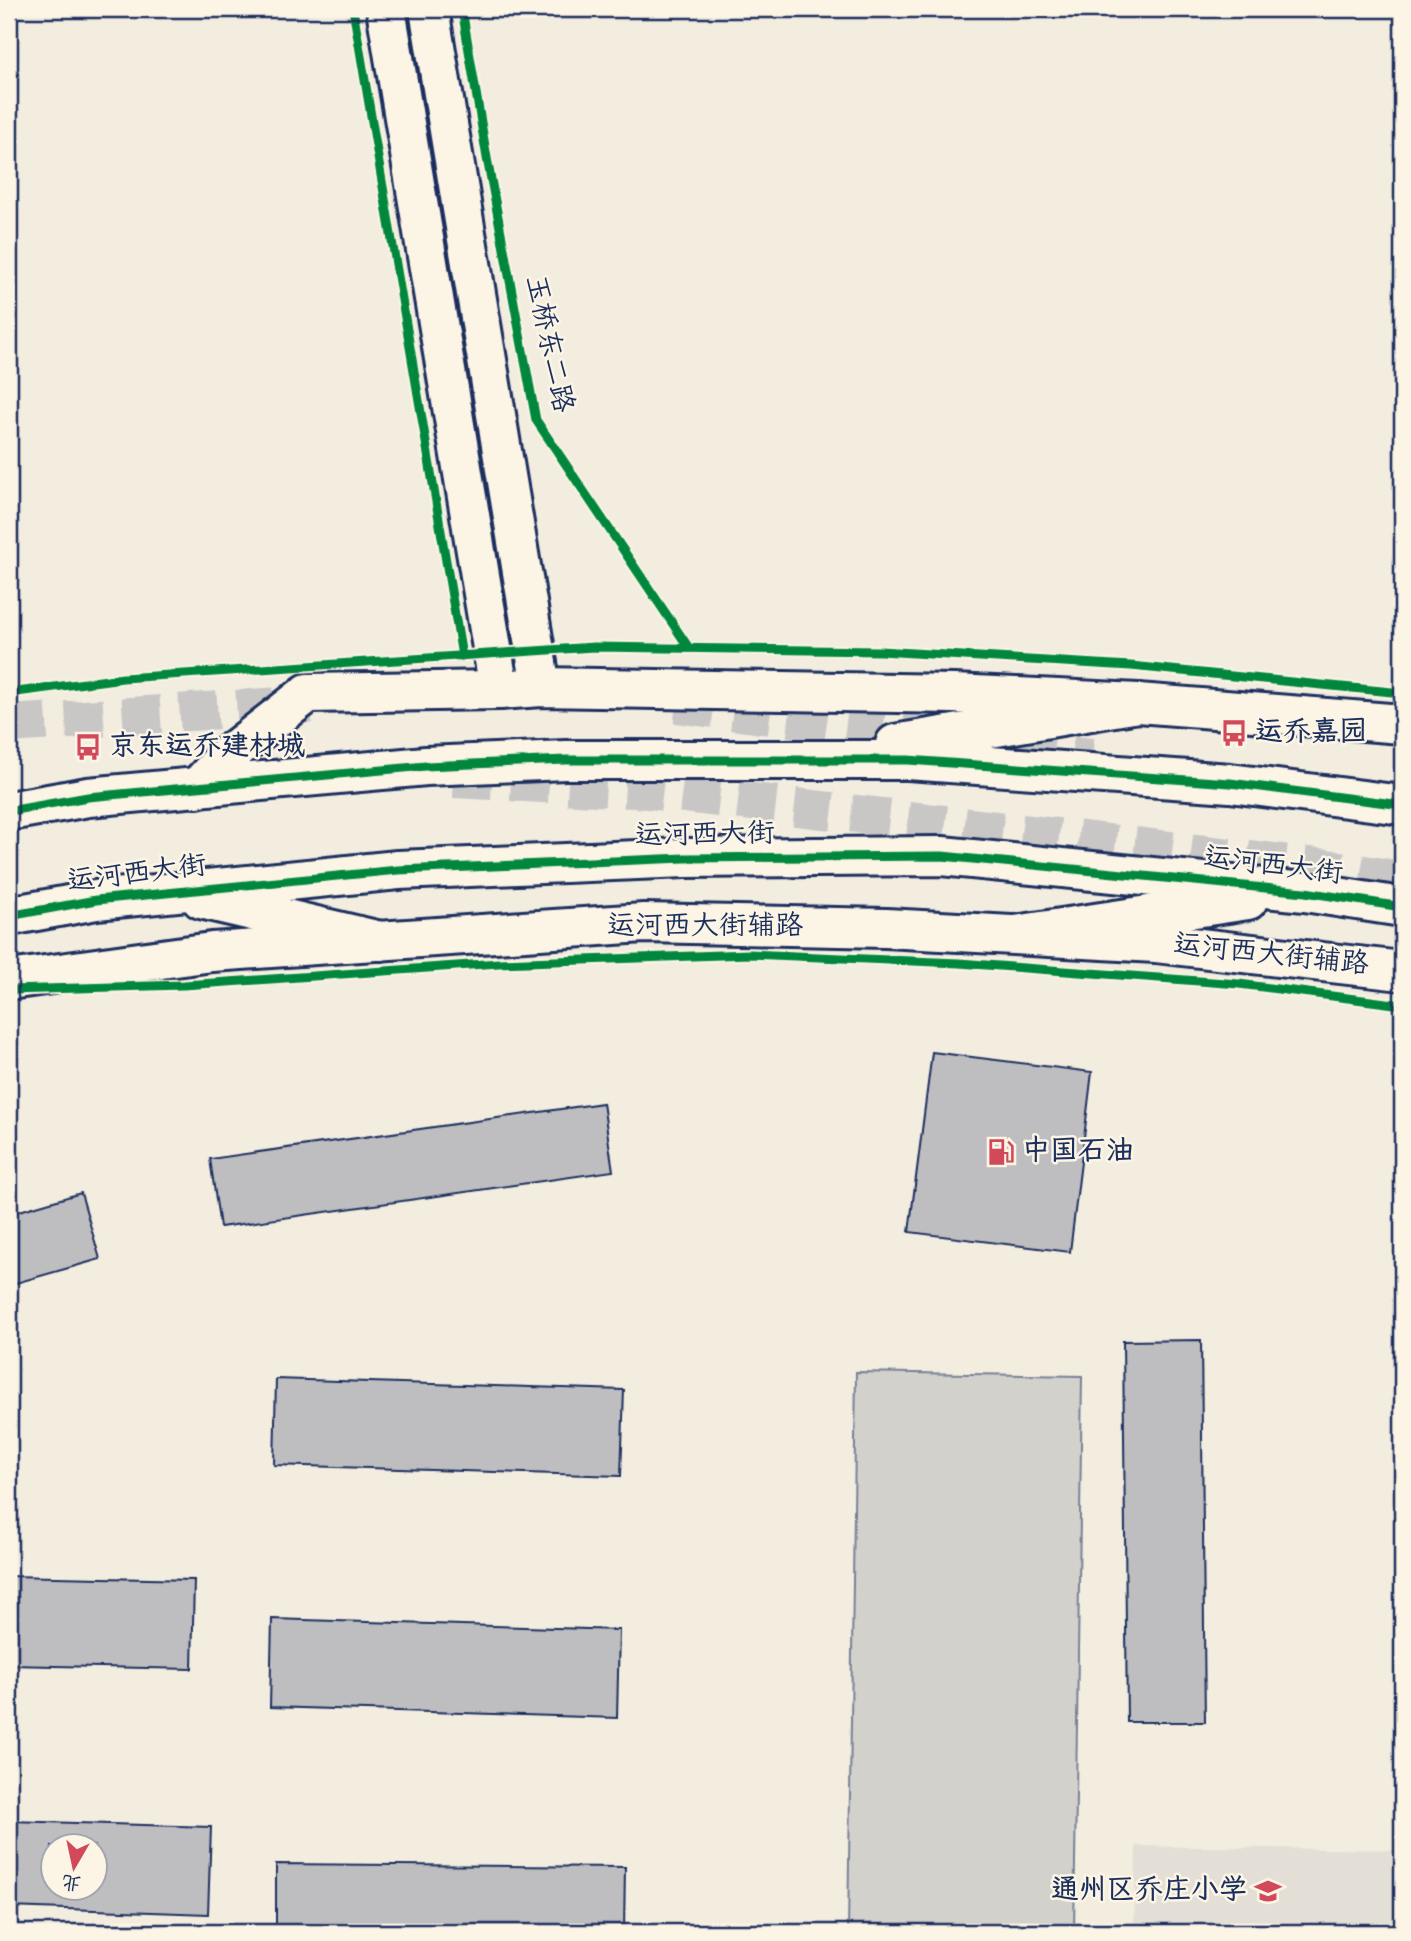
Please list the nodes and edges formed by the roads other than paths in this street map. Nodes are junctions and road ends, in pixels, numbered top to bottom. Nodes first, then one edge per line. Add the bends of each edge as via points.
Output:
1 (386, 9) edge
2 (429, 9) edge
3 (541, 687) junction
4 (499, 690) junction
5 (1138, 703) junction
6 (1402, 724) edge
7 (810, 759) junction
8 (197, 788) junction
9 (1402, 805) edge
10 (9, 811) edge
11 (172, 892) junction
12 (1305, 892) junction
13 (1402, 907) edge
14 (9, 916) edge
15 (1015, 935) junction
16 (380, 941) junction
17 (1402, 971) edge
18 (9, 981) edge

1 - 4 main road
2 - 3 main road
3 - 4 main road
3 - 5 main road via 954,694
4 - 8 main road via 309,693 223,759
5 - 6 main road
5 - 7 main road
7 - 8 main road via 426,766
7 - 9 main road via 908,760 1230,783
8 - 10 main road via 89,797
11 - 12 main road, 运河西大街 via 412,869 685,858 943,856
11 - 14 main road, 运河西大街
11 - 16 main road
12 - 13 main road, 运河西大街
12 - 15 main road
15 - 16 main road, 运河西大街辅路 via 644,923
15 - 17 main road, 运河西大街辅路 via 1156,943
16 - 18 main road, 运河西大街辅路 via 212,952

